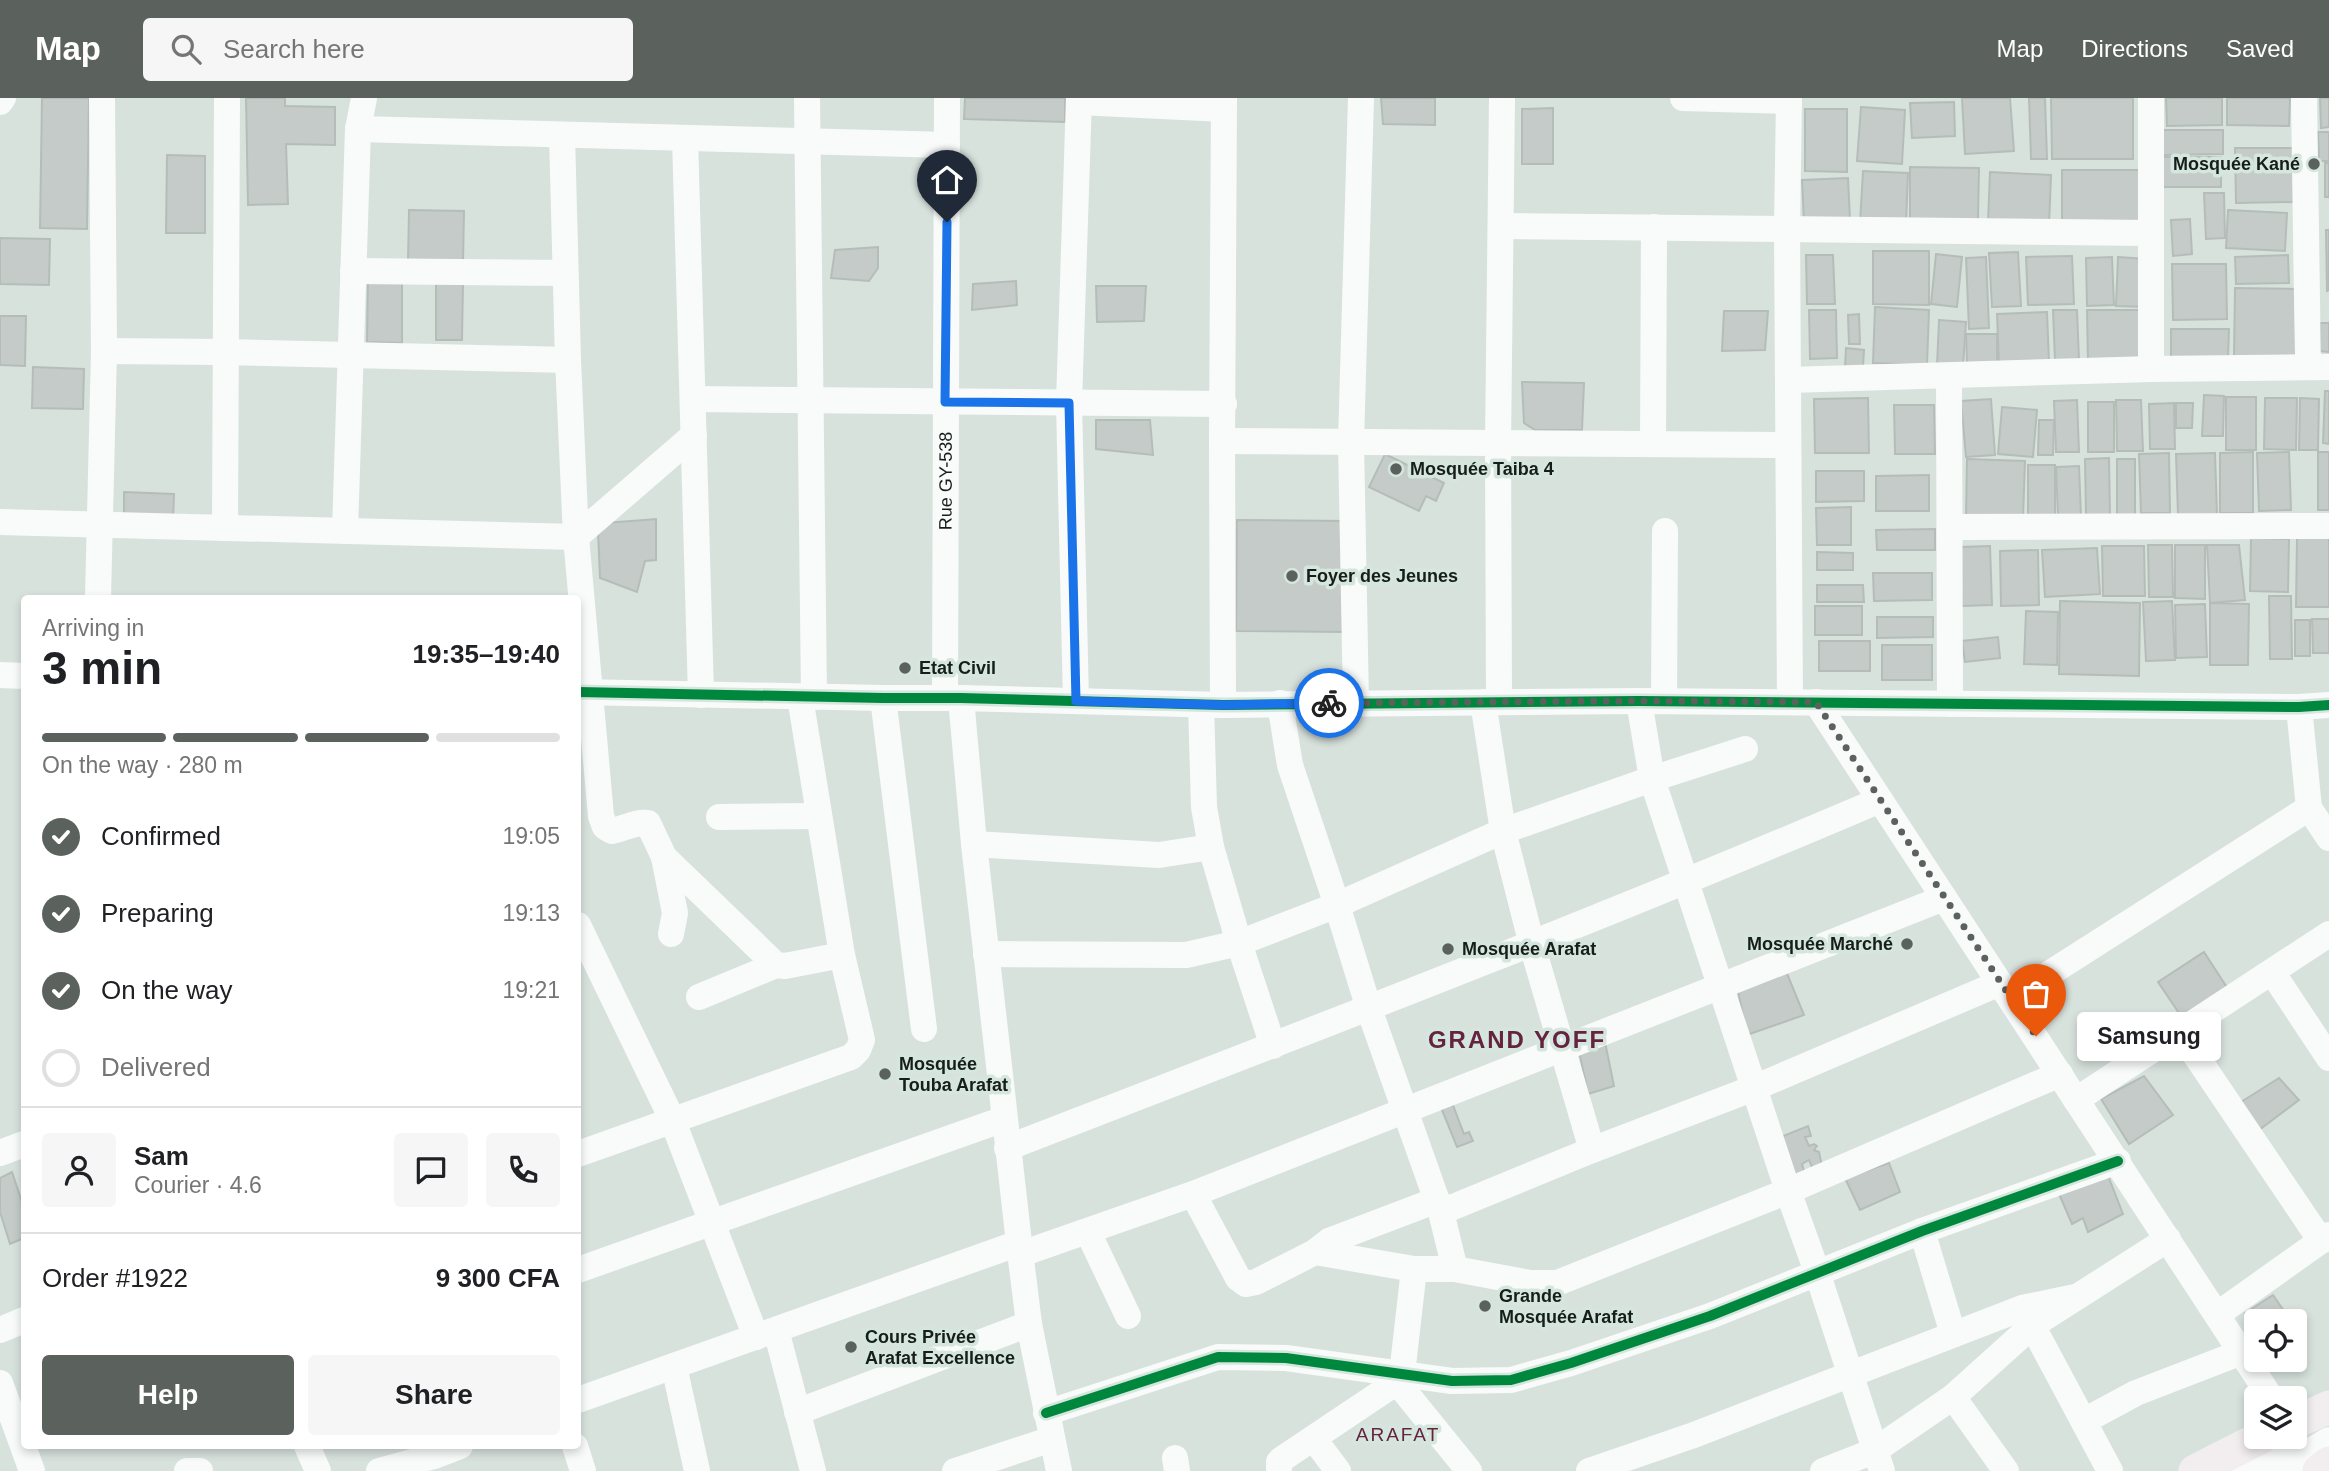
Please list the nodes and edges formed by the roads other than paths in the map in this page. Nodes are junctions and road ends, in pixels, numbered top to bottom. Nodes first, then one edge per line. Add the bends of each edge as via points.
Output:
1 (103, 98) edge
2 (228, 98) edge
3 (365, 98) edge
4 (807, 98) edge
5 (947, 98) edge
6 (1361, 98) edge
7 (1502, 98) edge
8 (1683, 98) edge
9 (2151, 98) edge
10 (2304, 98) edge
11 (1789, 99) edge
12 (1079, 100) edge
13 (1224, 103) edge
14 (358, 130) junction
15 (562, 135) junction
16 (685, 138) junction
17 (807, 142) junction
18 (947, 145) junction
19 (1501, 226) junction
20 (1654, 227) junction
21 (1787, 229) junction
22 (2151, 233) junction
23 (353, 271) junction
24 (565, 274) junction
25 (104, 351) junction
26 (224, 352) junction
27 (350, 355) junction
28 (568, 360) junction
29 (2319, 367) edge
30 (2151, 369) junction
31 (1949, 376) junction
32 (1789, 380) junction
33 (693, 399) junction
34 (811, 400) junction
35 (945, 402) junction
36 (1069, 403) junction
37 (1224, 404) junction
38 (694, 435) junction
39 (1222, 440) junction
40 (1351, 442) junction
41 (1498, 443) junction
42 (1653, 444) junction
43 (1788, 445) junction
44 (0, 522) edge
45 (100, 525) junction
46 (2329, 526) edge
47 (1950, 527) junction
48 (225, 528) junction
49 (345, 531) junction
50 (1665, 531) dead end
51 (576, 537) junction
52 (98, 595) edge
53 (579, 595) edge
54 (581, 634) edge
55 (0, 675) edge
56 (21, 676) edge
57 (584, 692) edge
58 (701, 695) junction
59 (807, 697) junction
60 (883, 698) junction
61 (953, 698) junction
62 (1076, 701) junction
63 (1652, 701) junction
64 (1491, 702) junction
65 (1803, 702) junction
66 (1356, 703) junction
67 (1280, 704) junction
68 (1950, 704) junction
69 (1212, 705) junction
70 (2329, 705) edge
71 (2298, 707) junction
72 (1745, 749) dead end
73 (1652, 779) junction
74 (1880, 800) junction
75 (2309, 807) junction
76 (818, 816) junction
77 (719, 817) dead end
78 (1503, 831) junction
79 (2328, 834) edge
80 (974, 844) junction
81 (1211, 847) junction
82 (664, 857) junction
83 (1686, 883) junction
84 (1944, 898) junction
85 (1337, 905) junction
86 (581, 931) edge
87 (671, 933) dead end
88 (2329, 934) edge
89 (1238, 943) junction
90 (1532, 945) junction
91 (986, 954) junction
92 (842, 955) junction
93 (776, 965) junction
94 (2272, 972) junction
95 (1720, 985) junction
96 (2005, 991) junction
97 (699, 997) dead end
98 (1369, 1009) junction
99 (925, 1029) dead end
100 (2180, 1032) junction
101 (1273, 1045) junction
102 (1563, 1048) junction
103 (2329, 1058) edge
104 (2060, 1074) junction
105 (1754, 1088) junction
106 (2076, 1100) junction
107 (1405, 1111) junction
108 (672, 1119) junction
109 (1004, 1119) junction
110 (21, 1145) edge
111 (1007, 1148) junction
112 (1592, 1150) junction
113 (0, 1153) edge
114 (581, 1153) edge
115 (2118, 1161) junction
116 (1788, 1191) junction
117 (1193, 1194) junction
118 (1439, 1206) junction
119 (712, 1223) junction
120 (1922, 1231) junction
121 (1088, 1232) junction
122 (2325, 1238) edge
123 (2168, 1239) junction
124 (1020, 1249) junction
125 (1315, 1252) junction
126 (581, 1269) edge
127 (1414, 1269) junction
128 (1455, 1269) junction
129 (1817, 1272) junction
130 (2218, 1314) junction
131 (1128, 1316) dead end
132 (2028, 1316) junction
133 (21, 1321) edge
134 (1029, 1324) junction
135 (0, 1330) edge
136 (766, 1334) junction
137 (1953, 1334) junction
138 (2242, 1352) junction
139 (674, 1366) junction
140 (1850, 1375) junction
141 (1399, 1378) junction
142 (2263, 1386) edge
143 (1953, 1397) junction
144 (581, 1399) edge
145 (8, 1400) edge
146 (2329, 1407) edge
147 (797, 1412) junction
148 (1046, 1412) junction
149 (2307, 1417) edge
150 (2084, 1421) junction
151 (21, 1438) edge
152 (1052, 1439) junction
153 (1314, 1439) junction
154 (2329, 1440) edge
155 (2244, 1446) edge
156 (25, 1449) edge
157 (308, 1449) edge
158 (576, 1449) edge
159 (431, 1451) edge
160 (1878, 1461) edge
161 (2306, 1461) edge
162 (32, 1471) edge
163 (187, 1471) edge
164 (200, 1471) edge
165 (318, 1471) edge
166 (379, 1471) edge
167 (583, 1471) edge
168 (697, 1471) edge
169 (813, 1471) edge
170 (955, 1471) edge
171 (1059, 1471) edge
172 (1279, 1471) edge
173 (1338, 1471) edge
174 (1469, 1471) edge
175 (1589, 1471) edge
176 (1823, 1471) edge
177 (2006, 1471) edge
178 (2110, 1471) edge
179 (2194, 1471) edge
180 (2235, 1471) edge

1 - 25 street
2 - 26 street
3 - 14 street
4 - 17 street
5 - 18 street, Rue GY-538
6 - 40 street
7 - 19 street
8 - 11 street
9 - 22 street
10 - 29 street
11 - 21 street
12 - 13 street
12 - 36 street
13 - 37 street
14 - 15 street
14 - 23 street
15 - 16 street
15 - 24 street
16 - 17 street
16 - 33 street
17 - 18 street
17 - 34 street
18 - 35 street, Rue GY-538
19 - 20 street
19 - 41 street
20 - 21 street
20 - 42 street
21 - 22 street
21 - 32 street
22 - 30 street
23 - 24 street
23 - 27 street
24 - 28 street
25 - 26 street
25 - 45 street
26 - 27 street
26 - 48 street
27 - 28 street
27 - 49 street
28 - 51 street
29 - 30 street
30 - 31 street
31 - 32 street
31 - 47 street
32 - 43 street
33 - 34 street
33 - 38 street
34 - 35 street
34 - 59 street
35 - 36 street
35 - 61 street, Rue GY-538
36 - 37 street
36 - 62 street
37 - 39 street
38 - 51 street
38 - 58 street
39 - 40 street
39 - 69 street
40 - 41 street
40 - 66 street
41 - 42 street
41 - 64 street
42 - 43 street
43 - 65 street
44 - 45 street
45 - 48 street
45 - 52 street
46 - 47 street
47 - 68 street
48 - 49 street
49 - 51 street
50 - 63 street
51 - 53 street
54 - 57 street
55 - 56 street
57 - 58 street
57 - 82 street via 605,827 612,831 648,823
58 - 59 street
59 - 60 street
59 - 76 street
60 - 61 street
60 - 99 street
61 - 62 street
61 - 80 street, Rue GY-538
62 - 69 street
63 - 64 street
63 - 65 street
63 - 73 street
64 - 66 street
64 - 78 street
65 - 68 street
65 - 74 street
66 - 67 street
67 - 69 street
67 - 85 street via 1290,765
68 - 71 street
69 - 81 street via 1204,807
70 - 71 street
71 - 75 street
72 - 73 street
73 - 78 street
73 - 83 street
74 - 83 street
74 - 84 street
75 - 79 street
75 - 96 street
76 - 77 street
76 - 92 street
78 - 85 street
78 - 90 street
80 - 81 street via 1159,855
80 - 91 street, Rue GY-538
81 - 89 street
82 - 87 street via 675,913
82 - 93 street
83 - 90 street
83 - 95 street
84 - 95 street
84 - 96 street
85 - 89 street
85 - 98 street
86 - 108 street
88 - 94 street
89 - 91 street via 1186,955
89 - 101 street
90 - 98 street
90 - 102 street
91 - 109 street, Rue GY-538
92 - 93 street
92 - 108 street via 862,1040 858,1050 850,1057
93 - 97 street
94 - 100 street
94 - 103 street
95 - 102 street
95 - 105 street
96 - 104 street
96 - 105 street
98 - 101 street
98 - 107 street
100 - 106 street
100 - 122 street
101 - 111 street
102 - 107 street
102 - 112 street
104 - 106 street
104 - 116 street
105 - 112 street
105 - 116 street
106 - 115 street
107 - 117 street
107 - 118 street
108 - 114 street
108 - 119 street
109 - 111 street, Rue GY-538
109 - 119 street
110 - 113 street
111 - 124 street, Rue GY-538
112 - 118 street
115 - 120 street
115 - 123 street
116 - 128 street via 1557,1283 1530,1283
116 - 129 street
117 - 121 street
117 - 125 street via 1238,1278 1246,1284
118 - 125 street via 1329,1241
118 - 128 street
119 - 126 street
119 - 136 street
120 - 129 street
120 - 137 street
121 - 124 street
121 - 131 street
122 - 130 street
123 - 130 street
123 - 132 street via 2075,1297
124 - 134 street, Rue GY-538
124 - 136 street
125 - 127 street
127 - 128 street
127 - 141 street
129 - 140 street
129 - 141 street via 1710,1316 1511,1380
130 - 138 street
132 - 137 street
132 - 143 street
132 - 150 street
133 - 135 street
134 - 147 street
134 - 148 street, Rue GY-538
136 - 139 street
136 - 147 street
137 - 140 street
138 - 142 street
138 - 150 street via 2136,1392
139 - 144 street
139 - 168 street
140 - 160 street
140 - 175 street
141 - 148 street via 1286,1357 1218,1357
141 - 153 street
141 - 174 street
143 - 160 street
143 - 177 street
145 - 151 street
146 - 149 main road
147 - 169 street
148 - 152 street, Rue GY-538
150 - 178 street
152 - 170 street
152 - 171 street, Rue GY-538
153 - 172 street via 1282,1459
153 - 173 street
154 - 161 street
155 - 179 main road
156 - 162 street
157 - 165 street
158 - 167 street
159 - 166 street
160 - 176 street
161 - 180 street via 2256,1460
163 - 164 street

